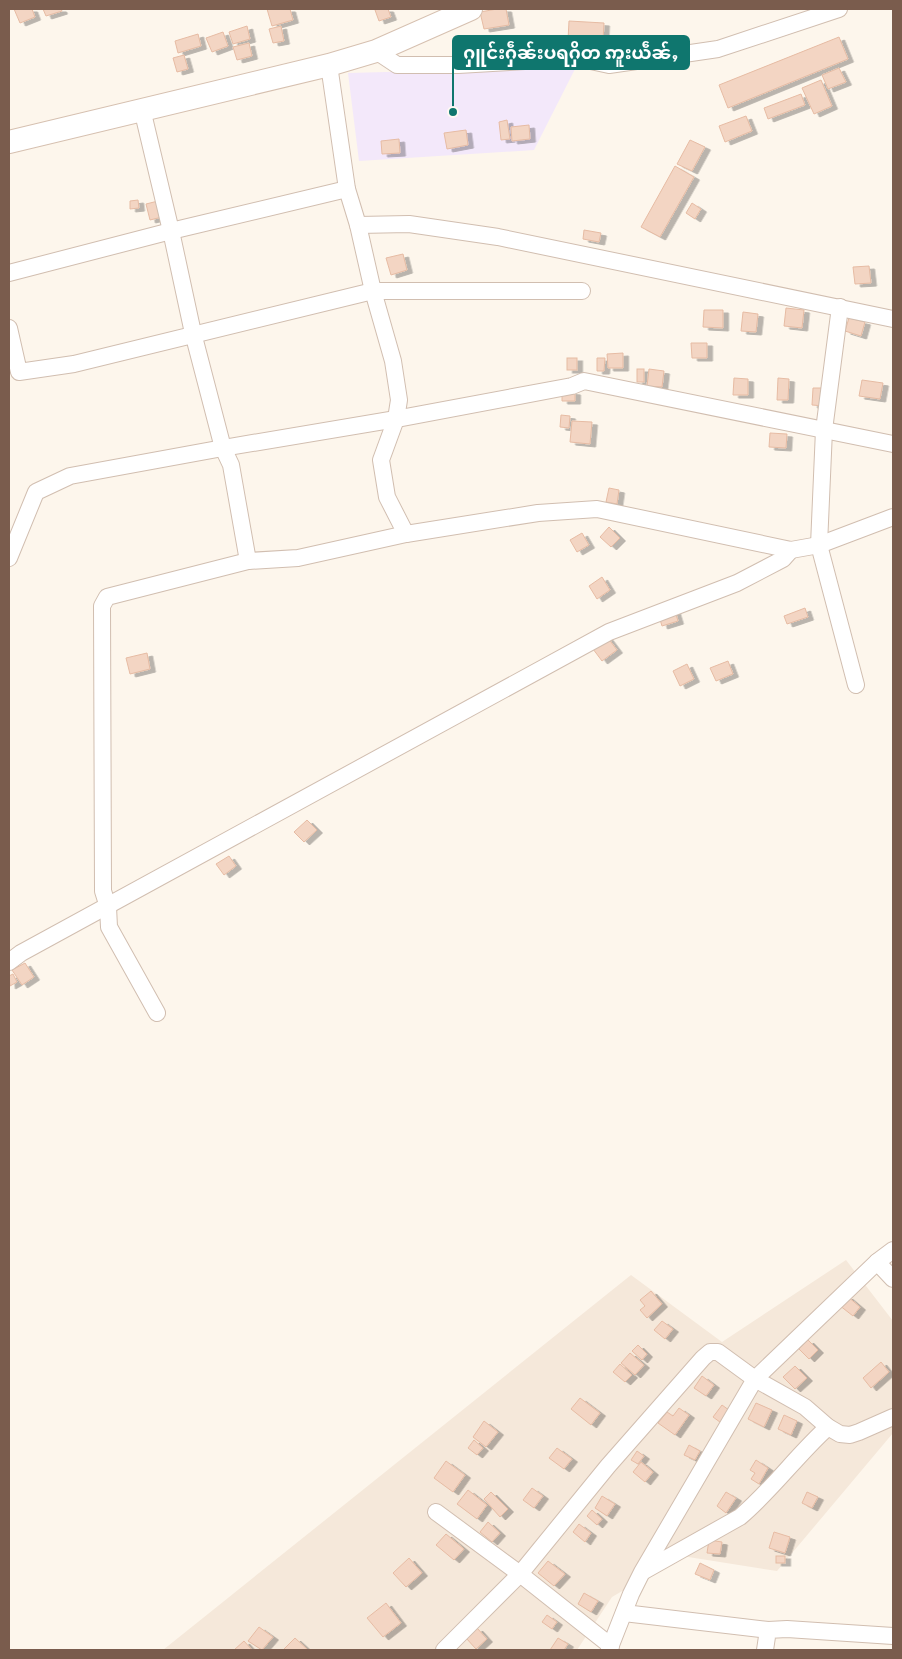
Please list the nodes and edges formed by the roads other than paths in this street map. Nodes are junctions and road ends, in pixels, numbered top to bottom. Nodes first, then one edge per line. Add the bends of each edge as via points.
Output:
1 (471, 9) edge
2 (839, 9) edge
3 (376, 50) junction
4 (329, 65) junction
5 (142, 109) junction
6 (9, 142) edge
7 (347, 189) junction
8 (358, 225) junction
9 (171, 231) junction
10 (9, 273) edge
11 (373, 291) junction
12 (582, 291) dead end
13 (840, 308) junction
14 (893, 319) edge
15 (9, 328) edge
16 (193, 333) junction
17 (396, 419) junction
18 (824, 430) junction
19 (893, 444) edge
20 (222, 448) junction
21 (893, 517) edge
22 (406, 534) junction
23 (819, 545) junction
24 (791, 550) junction
25 (9, 558) edge
26 (248, 561) junction
27 (856, 685) dead end
28 (108, 907) junction
29 (9, 962) edge
30 (157, 1013) dead end
31 (893, 1250) edge
32 (877, 1262) junction
33 (893, 1279) edge
34 (755, 1379) junction
35 (893, 1417) edge
36 (828, 1427) junction
37 (436, 1512) dead end
38 (642, 1572) junction
39 (520, 1574) junction
40 (624, 1613) junction
41 (768, 1630) junction
42 (893, 1636) edge
43 (610, 1648) edge
44 (444, 1650) edge
45 (765, 1650) edge

1 - 3 street
2 - 3 street via 718,49 609,65 578,58 397,65
3 - 4 street
4 - 5 street
4 - 7 street
5 - 6 street
5 - 9 street
7 - 8 street
7 - 9 street
8 - 11 street
8 - 13 street via 409,224 498,237
9 - 10 street
9 - 16 street
11 - 12 street
11 - 16 street
11 - 17 street via 393,361 399,400
13 - 14 street
13 - 18 street
15 - 16 street via 19,372 74,364
16 - 20 street
17 - 18 street via 572,386 584,381
17 - 20 street
17 - 22 street via 381,460 387,497
18 - 19 street
18 - 23 street
20 - 25 street via 70,476 36,492
20 - 26 street via 231,465
21 - 23 street
22 - 24 street via 538,512 597,509
22 - 26 street via 298,558
23 - 24 street
23 - 27 street
24 - 28 street via 784,558 737,583 609,632
26 - 28 street via 107,598 102,606 103,891
28 - 29 street
28 - 30 street via 109,927
31 - 32 street
32 - 33 street
32 - 34 street
34 - 36 street via 805,1407
34 - 38 street
34 - 39 street via 718,1352 710,1352 702,1358
35 - 36 street via 850,1435
36 - 38 street via 740,1517
37 - 39 street
38 - 40 street
39 - 43 street
39 - 44 street
40 - 41 street
40 - 43 street
41 - 42 street
41 - 45 street

